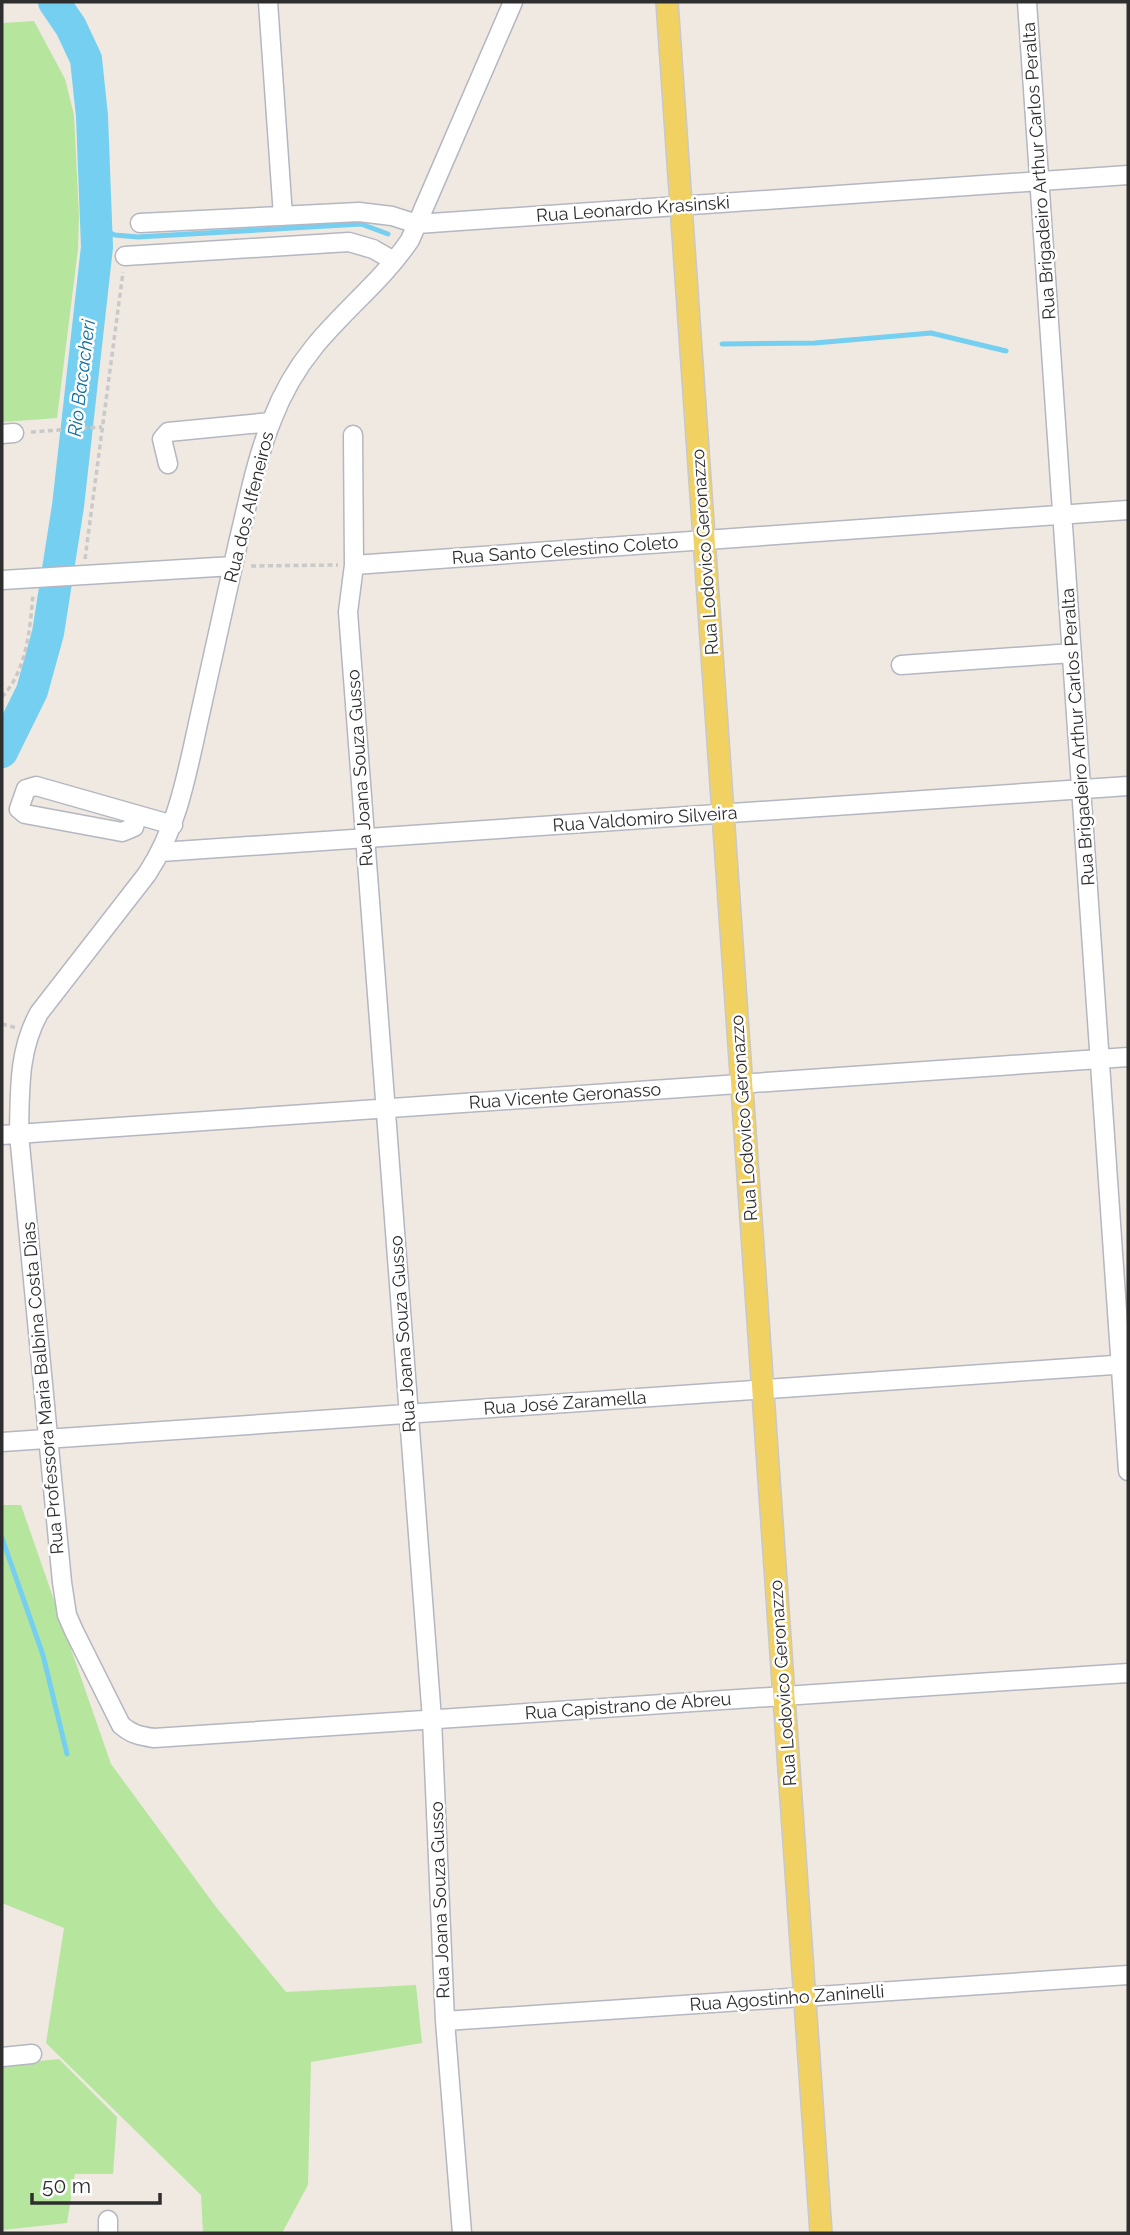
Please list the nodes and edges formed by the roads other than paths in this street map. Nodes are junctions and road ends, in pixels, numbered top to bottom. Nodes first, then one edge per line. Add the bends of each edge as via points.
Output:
1 (268, 2) edge
2 (513, 2) edge
3 (667, 2) edge
4 (1027, 2) edge
5 (1128, 175) edge
6 (1039, 181) junction
7 (681, 205) junction
8 (283, 216) junction
9 (140, 223) dead end
10 (417, 224) junction
11 (125, 256) road end
12 (394, 261) junction
13 (271, 422) junction
14 (353, 435) dead end
15 (168, 464) dead end
16 (1128, 510) edge
17 (1063, 514) junction
18 (704, 540) junction
19 (354, 565) junction
20 (233, 566) junction
21 (2, 580) edge
22 (1072, 653) junction
23 (901, 665) dead end
24 (1128, 786) edge
25 (1081, 790) junction
26 (723, 814) junction
27 (137, 815) junction
28 (173, 825) junction
29 (365, 838) junction
30 (161, 852) junction
31 (30, 1030) joint
32 (1128, 1057) edge
33 (1100, 1059) junction
34 (742, 1084) junction
35 (386, 1108) junction
36 (11, 1134) edge
37 (1125, 1365) edge
38 (763, 1390) junction
39 (409, 1414) junction
40 (48, 1439) junction
41 (2, 1442) edge
42 (1128, 1471) edge
43 (1128, 1673) edge
44 (784, 1696) junction
45 (432, 1719) junction
46 (129, 1732) joint
47 (1128, 1975) edge
48 (805, 1997) junction
49 (445, 2021) junction
50 (32, 2054) dead end
51 (2, 2057) edge
52 (462, 2233) edge
53 (821, 2233) edge

1 - 8 street
2 - 10 street, Rua dos Alfeneiros
3 - 7 main road, Rua Lodovico Geronazzo
4 - 6 street, Rua Brigadeiro Arthur Carlos Peralta
5 - 6 street, Rua Leonardo Krasinski
6 - 7 street, Rua Leonardo Krasinski
6 - 17 street, Rua Brigadeiro Arthur Carlos Peralta
7 - 10 street, Rua Leonardo Krasinski
7 - 18 main road, Rua Lodovico Geronazzo
8 - 9 street, Rua Leonardo Krasinski
8 - 10 street, Rua Leonardo Krasinski via 377,213
10 - 12 street, Rua dos Alfeneiros
11 - 12 street via 349,242
12 - 13 street, Rua dos Alfeneiros via 314,346 296,370
13 - 15 street via 168,432 162,439
13 - 20 street, Rua dos Alfeneiros
14 - 19 street, Rua Joana Souza Gusso
16 - 17 street, Rua Santo Celestino Coleto
17 - 18 street, Rua Santo Celestino Coleto
17 - 22 street, Rua Brigadeiro Arthur Carlos Peralta
18 - 19 street, Rua Santo Celestino Coleto
18 - 26 main road, Rua Lodovico Geronazzo
19 - 29 street, Rua Joana Souza Gusso via 348,612
20 - 21 street
20 - 28 street, Rua dos Alfeneiros
22 - 23 street
22 - 25 street, Rua Brigadeiro Arthur Carlos Peralta
24 - 25 street, Rua Valdomiro Silveira
25 - 26 street, Rua Valdomiro Silveira
25 - 33 street, Rua Brigadeiro Arthur Carlos Peralta
26 - 29 street, Rua Valdomiro Silveira
26 - 34 main road, Rua Lodovico Geronazzo
27 - 27 street via 134,827 122,832 25,814 19,809 26,789 36,786
27 - 28 street
28 - 30 street, Rua dos Alfeneiros
29 - 30 street, Rua Valdomiro Silveira
29 - 35 street, Rua Joana Souza Gusso
30 - 31 street, Rua dos Alfeneiros
31 - 36 street, Rua Professora Maria Balbina Costa Dias
32 - 33 street, Rua Vicente Geronasso
33 - 34 street, Rua Vicente Geronasso
33 - 37 street, Rua Brigadeiro Arthur Carlos Peralta
34 - 35 street, Rua Vicente Geronasso
34 - 38 main road, Rua Lodovico Geronazzo
35 - 36 street, Rua Vicente Geronasso
35 - 39 street, Rua Joana Souza Gusso
36 - 40 street, Rua Professora Maria Balbina Costa Dias
37 - 38 street, Rua José Zaramella
37 - 42 street, Rua Brigadeiro Arthur Carlos Peralta
38 - 39 street, Rua José Zaramella
38 - 44 main road, Rua Lodovico Geronazzo
39 - 40 street, Rua José Zaramella
39 - 45 street, Rua Joana Souza Gusso
40 - 41 street, Rua José Zaramella
40 - 46 street, Rua Professora Maria Balbina Costa Dias via 67,1615 113,1712
43 - 44 street, Rua Capistrano de Abreu
44 - 45 street, Rua Capistrano de Abreu
44 - 48 main road, Rua Lodovico Geronazzo
45 - 46 street, Rua Capistrano de Abreu via 154,1738
45 - 49 street, Rua Joana Souza Gusso
47 - 48 street, Rua Agostinho Zaninelli
48 - 49 street, Rua Agostinho Zaninelli
48 - 53 main road, Rua Lodovico Geronazzo
49 - 52 street, Rua Joana Souza Gusso
50 - 51 street

